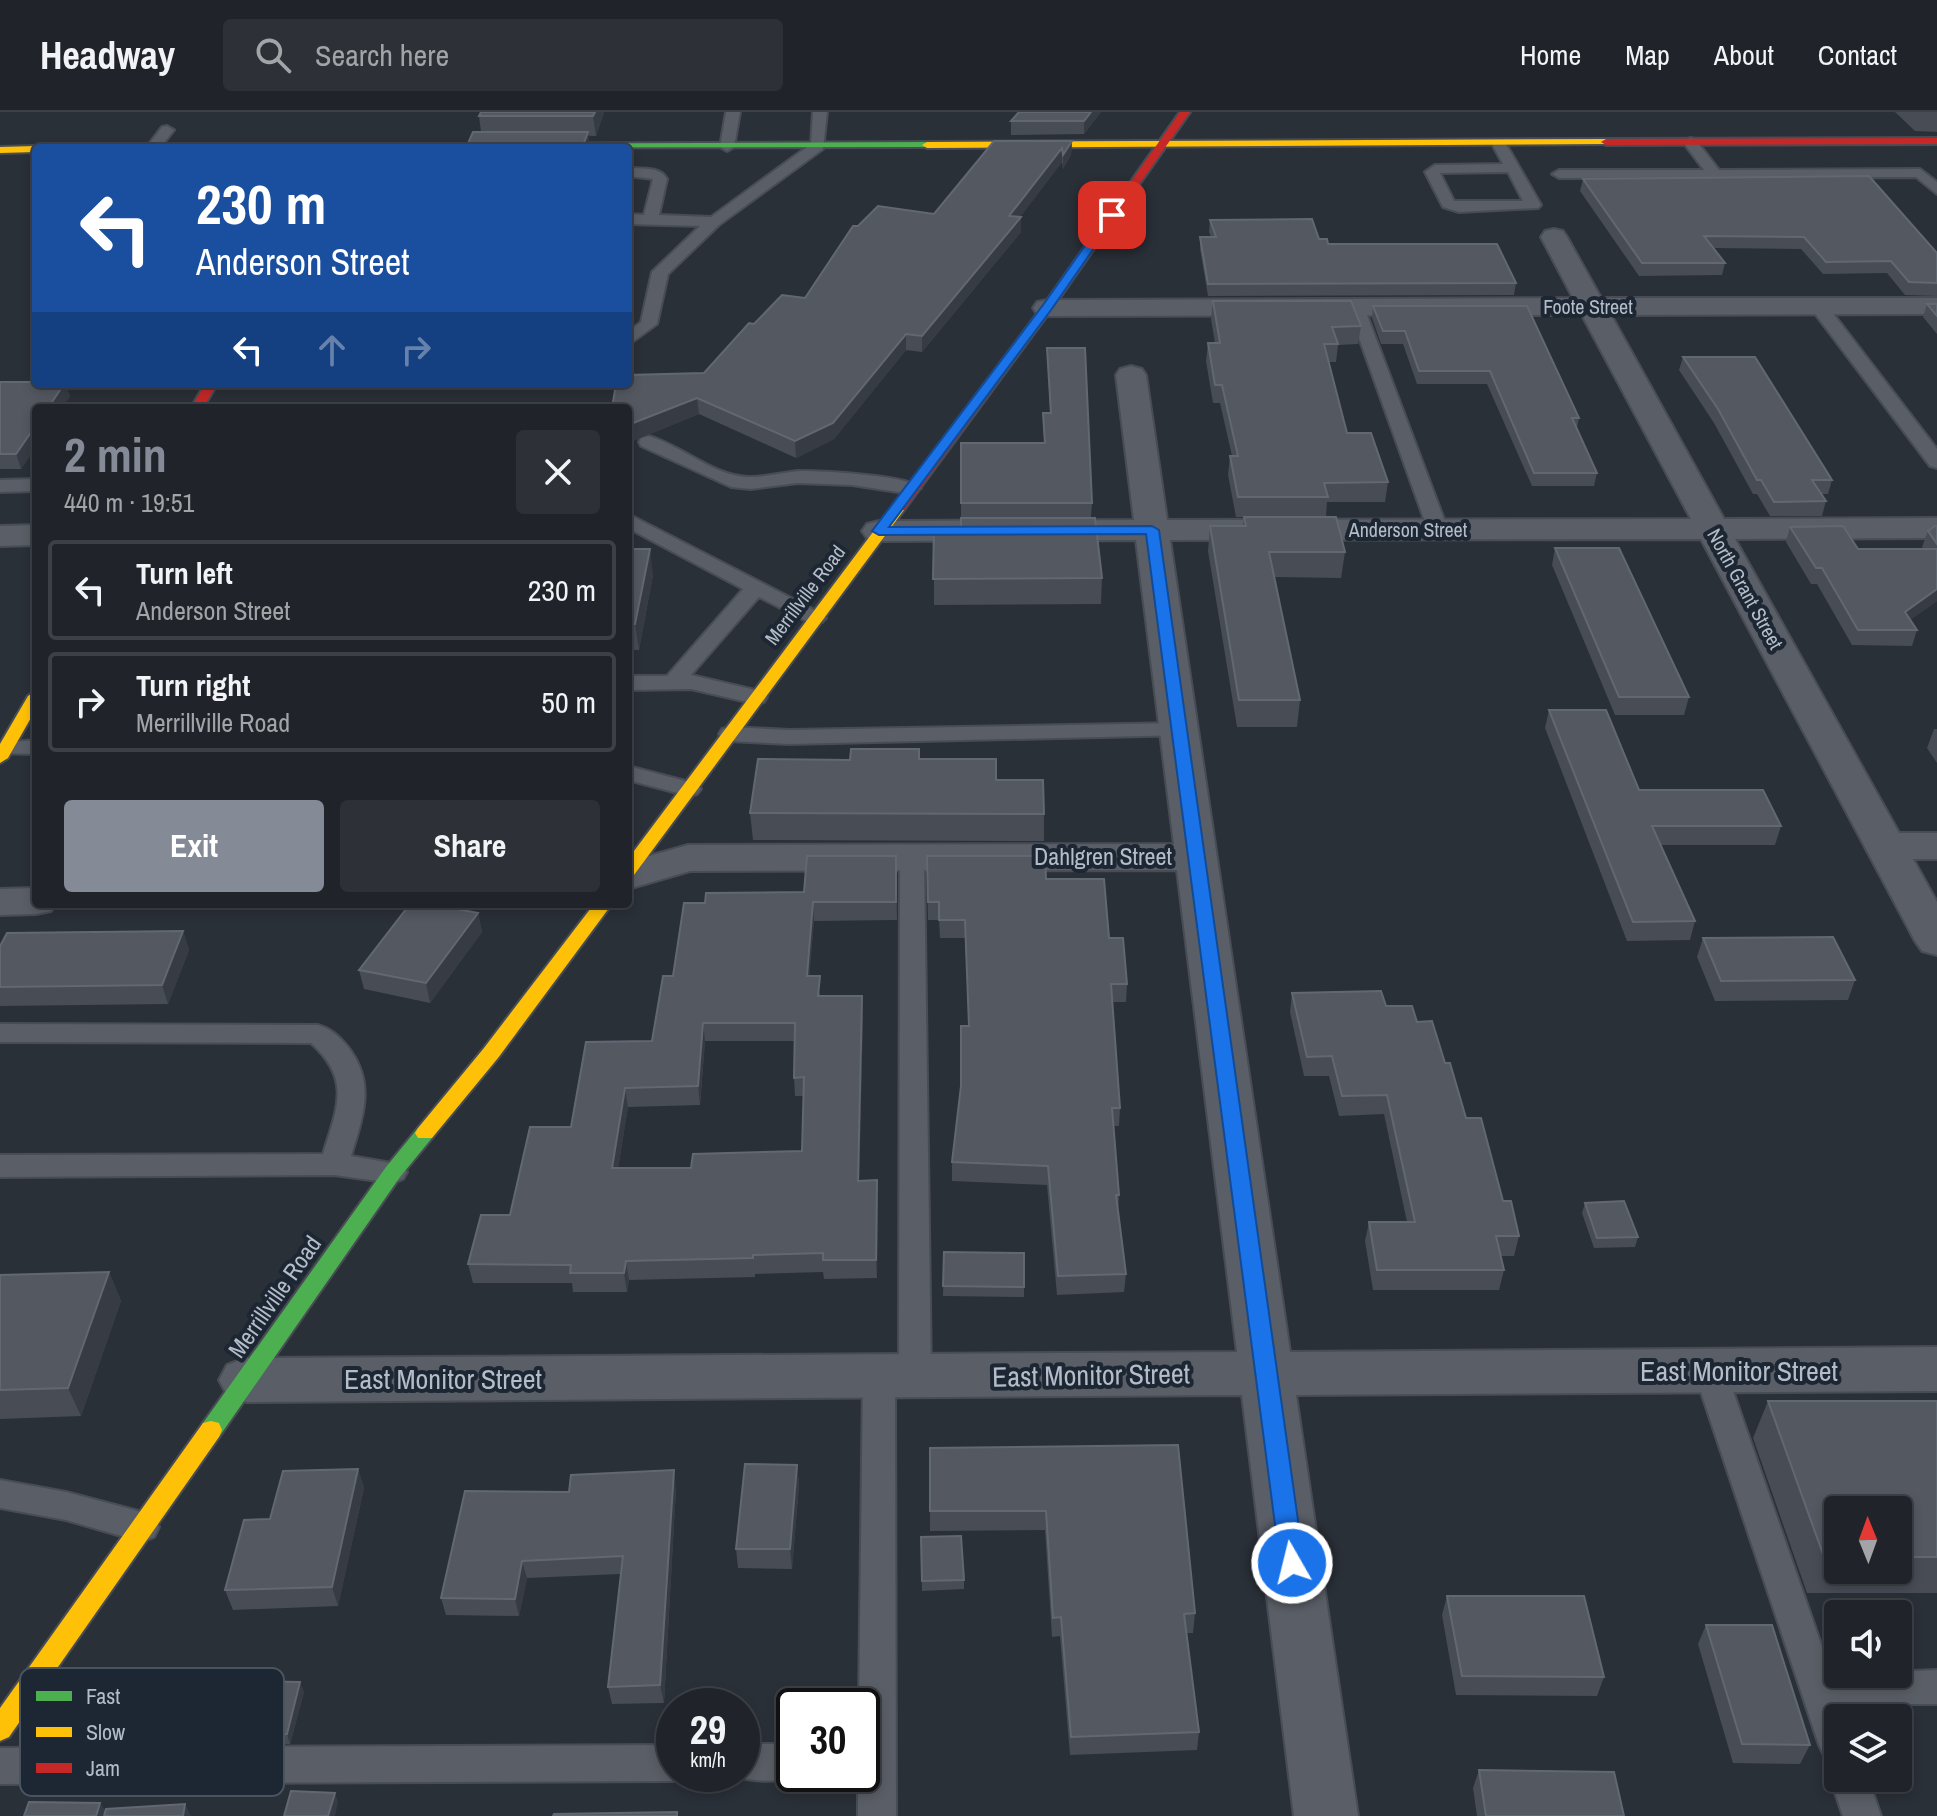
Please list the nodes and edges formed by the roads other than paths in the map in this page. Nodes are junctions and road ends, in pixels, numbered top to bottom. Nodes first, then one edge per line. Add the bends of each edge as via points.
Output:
1 (733, 112) edge
2 (820, 112) edge
3 (1185, 112) edge
4 (167, 130) dead end
5 (1937, 141) edge
6 (1690, 142) junction
7 (344, 143) edge
8 (156, 144) edge
9 (323, 144) edge
10 (440, 144) edge
11 (1499, 144) junction
12 (632, 146) edge
13 (818, 146) junction
14 (1160, 146) junction
15 (727, 147) junction
16 (32, 149) edge
17 (0, 150) edge
18 (1512, 168) junction
19 (632, 172) edge
20 (1559, 174) dead end
21 (1715, 174) junction
22 (1937, 190) edge
23 (632, 219) edge
24 (651, 219) junction
25 (714, 222) junction
26 (1554, 237) dead end
27 (1937, 306) edge
28 (1356, 307) junction
29 (1819, 307) junction
30 (1047, 308) junction
31 (1592, 308) junction
32 (632, 337) edge
33 (1131, 375) dead end
34 (648, 442) edge
35 (1937, 462) edge
36 (32, 485) edge
37 (0, 486) edge
38 (911, 488) junction
39 (632, 522) edge
40 (1937, 528) edge
41 (1152, 530) junction
42 (1438, 530) junction
43 (1712, 530) junction
44 (879, 531) junction
45 (32, 535) edge
46 (0, 536) edge
47 (756, 587) junction
48 (815, 618) junction
49 (673, 682) junction
50 (632, 683) edge
51 (756, 697) junction
52 (32, 709) edge
53 (1180, 730) junction
54 (730, 734) junction
55 (32, 748) edge
56 (3, 753) edge
57 (632, 774) edge
58 (689, 789) junction
59 (1886, 846) junction
60 (1937, 846) edge
61 (1197, 857) junction
62 (912, 858) junction
63 (632, 868) edge
64 (632, 873) edge
65 (32, 901) edge
66 (0, 902) edge
67 (600, 908) edge
68 (1937, 941) edge
69 (0, 1033) edge
70 (334, 1164) junction
71 (0, 1166) edge
72 (393, 1172) junction
73 (1937, 1369) edge
74 (1710, 1371) junction
75 (1266, 1373) junction
76 (897, 1377) junction
77 (246, 1380) junction
78 (0, 1494) edge
79 (142, 1527) junction
80 (43, 1668) edge
81 (1818, 1687) junction
82 (1937, 1687) edge
83 (875, 1688) edge
84 (20, 1701) edge
85 (1824, 1704) edge
86 (0, 1729) edge
87 (656, 1763) edge
88 (284, 1765) edge
89 (0, 1766) edge
90 (20, 1766) edge
91 (874, 1792) edge
92 (1854, 1792) edge
93 (877, 1816) edge
94 (1326, 1816) edge
95 (1862, 1816) edge

1 - 15 lane
2 - 13 lane
3 - 14 street, Merrillville Road
4 - 8 lane
5 - 6 street
6 - 11 street
6 - 21 lane
7 - 9 street
7 - 10 street
11 - 14 street
11 - 18 lane
12 - 15 street
13 - 14 street
13 - 15 street
13 - 25 lane
14 - 30 street, Merrillville Road
16 - 17 street
18 - 18 lane via 1443,168 1432,172 1451,206 1533,205
19 - 24 lane via 660,179
20 - 21 lane
21 - 22 lane via 1920,173
23 - 24 lane
24 - 25 lane
25 - 32 lane via 660,272 649,324
26 - 31 street, North Grant Street
27 - 29 street, Foote Street
28 - 30 street, Foote Street
28 - 31 street, Foote Street
28 - 42 lane
29 - 31 street, Foote Street
29 - 35 lane
30 - 38 street, Merrillville Road
31 - 43 street, North Grant Street
33 - 41 street
34 - 38 lane via 731,481 839,478
36 - 37 lane
38 - 44 street, Merrillville Road
39 - 47 lane
40 - 43 street, Anderson Street
41 - 42 street, Anderson Street
41 - 44 street, Anderson Street
41 - 53 street
42 - 43 street, Anderson Street
43 - 59 street, North Grant Street
44 - 48 street, Merrillville Road
45 - 46 street
47 - 48 lane
47 - 49 lane
48 - 51 street, Merrillville Road
49 - 50 lane
49 - 51 lane
51 - 54 street, Merrillville Road
52 - 56 street
53 - 54 lane
53 - 61 street
54 - 58 street, Merrillville Road
55 - 56 lane
57 - 58 lane
58 - 63 street, Merrillville Road
59 - 60 street
59 - 68 street, North Grant Street
61 - 62 street, Dahlgren Street
61 - 75 street
62 - 64 street, Dahlgren Street via 688,858
62 - 76 lane
65 - 66 street
67 - 72 street, Merrillville Road
69 - 70 lane via 318,1034 340,1051 354,1077
70 - 71 lane
70 - 72 lane
72 - 77 street, Merrillville Road
73 - 74 street, East Monitor Street
74 - 75 street, East Monitor Street
74 - 81 lane
75 - 76 street, East Monitor Street
75 - 94 street
76 - 77 street, East Monitor Street
76 - 83 lane
77 - 79 street, Merrillville Road
78 - 79 lane
79 - 80 street, Merrillville Road
81 - 82 lane
81 - 85 lane
84 - 86 street, Merrillville Road
87 - 88 lane
89 - 90 lane
91 - 93 lane
92 - 95 lane

